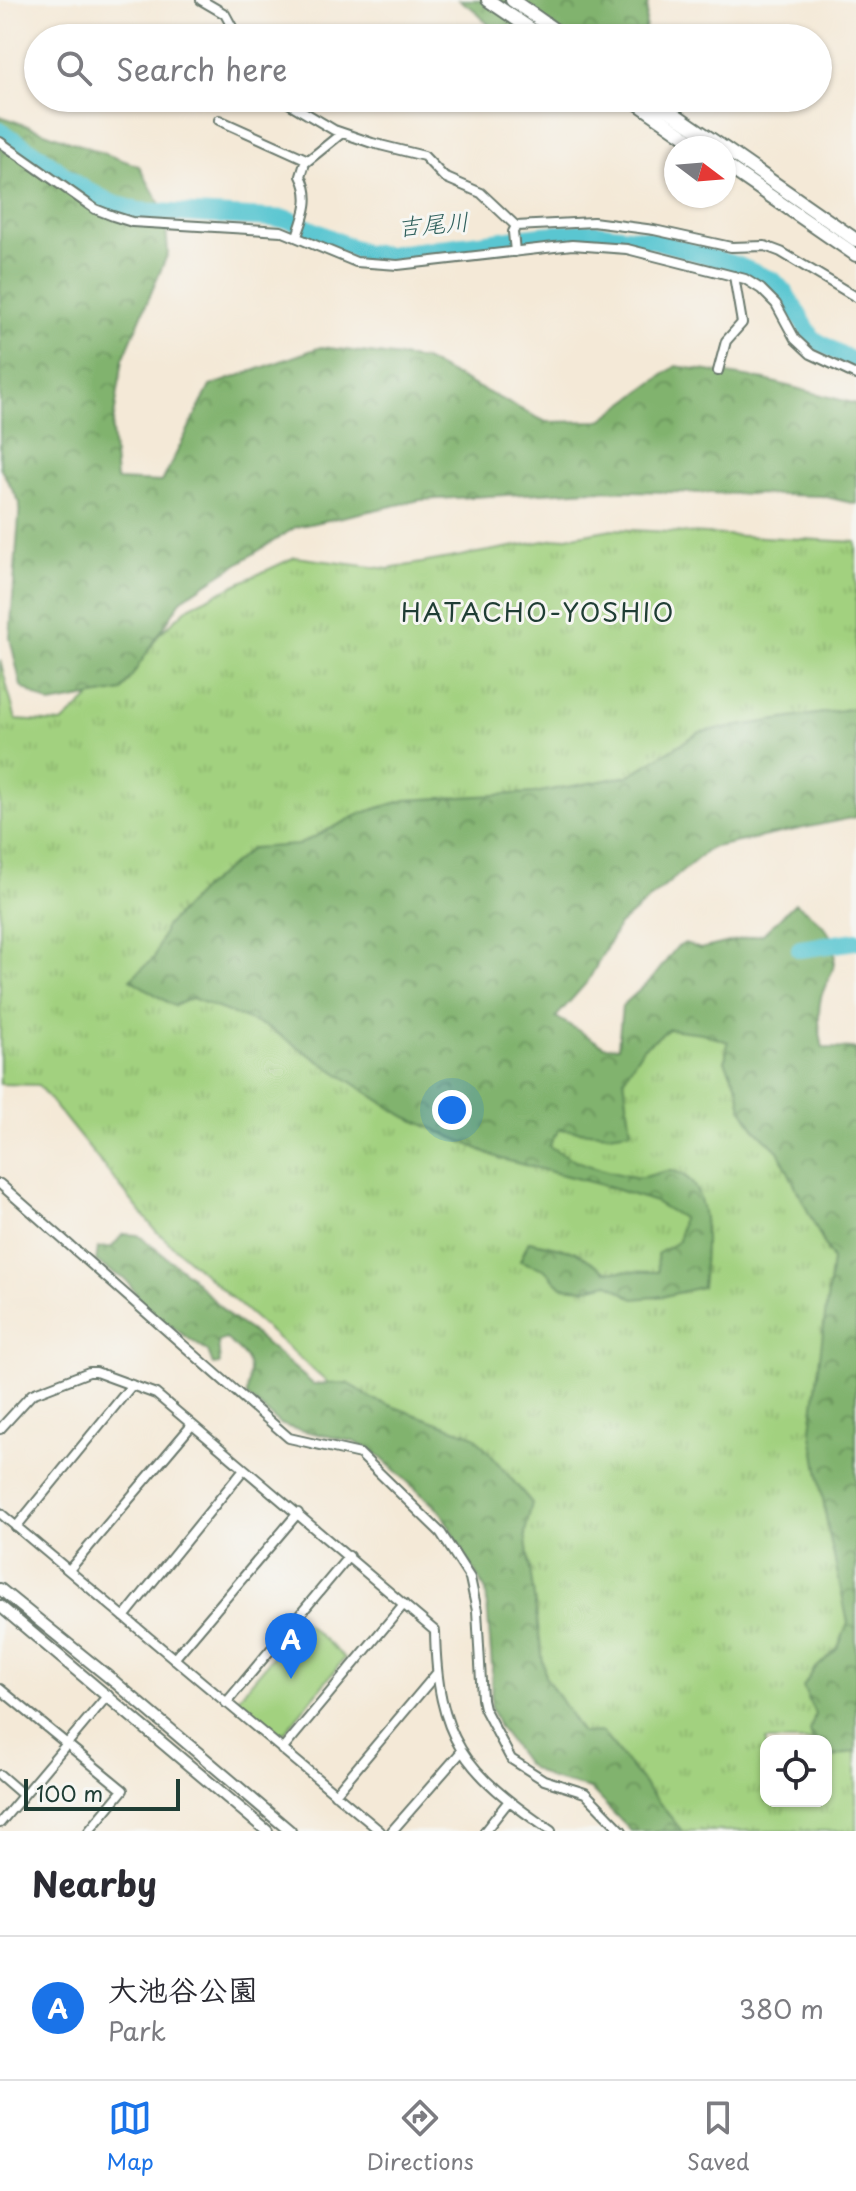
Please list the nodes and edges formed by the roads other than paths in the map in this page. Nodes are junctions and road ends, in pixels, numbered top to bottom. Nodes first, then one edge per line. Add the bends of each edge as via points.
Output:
1 (201, 0) edge
2 (488, 0) edge
3 (512, 0) edge
4 (230, 24) edge
5 (523, 24) edge
6 (546, 24) edge
7 (305, 112) edge
8 (650, 112) edge
9 (671, 112) edge
10 (219, 120) dead end
11 (342, 133) junction
12 (685, 136) edge
13 (706, 136) edge
14 (0, 142) edge
15 (736, 156) edge
16 (308, 160) junction
17 (736, 172) edge
18 (514, 229) junction
19 (297, 236) junction
20 (856, 240) edge
21 (515, 250) junction
22 (856, 255) edge
23 (734, 276) junction
24 (856, 297) edge
25 (718, 371) dead end
26 (856, 375) edge
27 (0, 1184) edge
28 (132, 1385) junction
29 (0, 1413) edge
30 (8, 1419) junction
31 (192, 1425) junction
32 (0, 1429) edge
33 (244, 1469) junction
34 (0, 1513) edge
35 (298, 1513) junction
36 (16, 1527) junction
37 (349, 1556) junction
38 (69, 1570) junction
39 (0, 1589) edge
40 (404, 1604) junction
41 (0, 1606) edge
42 (124, 1617) junction
43 (174, 1659) junction
44 (436, 1674) junction
45 (0, 1689) edge
46 (108, 1695) junction
47 (226, 1703) junction
48 (67, 1744) junction
49 (282, 1750) junction
50 (462, 1751) junction
51 (0, 1775) edge
52 (335, 1794) junction
53 (23, 1795) junction
54 (508, 1802) junction
55 (0, 1823) edge
56 (89, 1831) edge
57 (267, 1831) edge
58 (290, 1831) edge
59 (380, 1831) edge
60 (392, 1831) edge
61 (485, 1831) edge
62 (551, 1831) edge
63 (622, 1831) edge

1 - 4 street via 225,14
2 - 5 main road
3 - 6 main road
7 - 11 street
8 - 12 main road
9 - 13 main road
10 - 16 street
11 - 16 street
11 - 18 street via 424,156 444,177 481,193
14 - 19 street via 95,209 113,216
15 - 20 main road
16 - 19 street via 301,176 309,191
17 - 22 main road
18 - 21 street
18 - 24 street via 593,222 731,247 765,246
19 - 21 street via 374,265
21 - 23 street via 572,245 627,249
23 - 25 street via 742,323 726,341
23 - 26 street via 761,289 776,304 795,339 811,354
27 - 63 street via 289,1438 360,1454 441,1533 470,1578 482,1699 511,1759 544,1780 585,1793
28 - 30 street via 89,1372 32,1394
28 - 31 street via 156,1394
28 - 36 street
29 - 30 street
30 - 32 street
31 - 33 street
31 - 38 street
33 - 35 street
33 - 42 street
34 - 36 street
35 - 37 street
35 - 43 street
36 - 38 street
37 - 40 street
37 - 47 street
38 - 42 street
39 - 58 street
40 - 44 street via 435,1631
40 - 49 street
41 - 46 street
42 - 43 street
43 - 47 street
44 - 50 street via 447,1721
44 - 52 street
45 - 48 street
46 - 48 street
46 - 57 street
47 - 49 street
48 - 53 street
48 - 56 street via 123,1790
49 - 52 street
50 - 54 street
50 - 60 street
51 - 53 street
52 - 59 street
53 - 55 street
54 - 61 street
54 - 62 street

